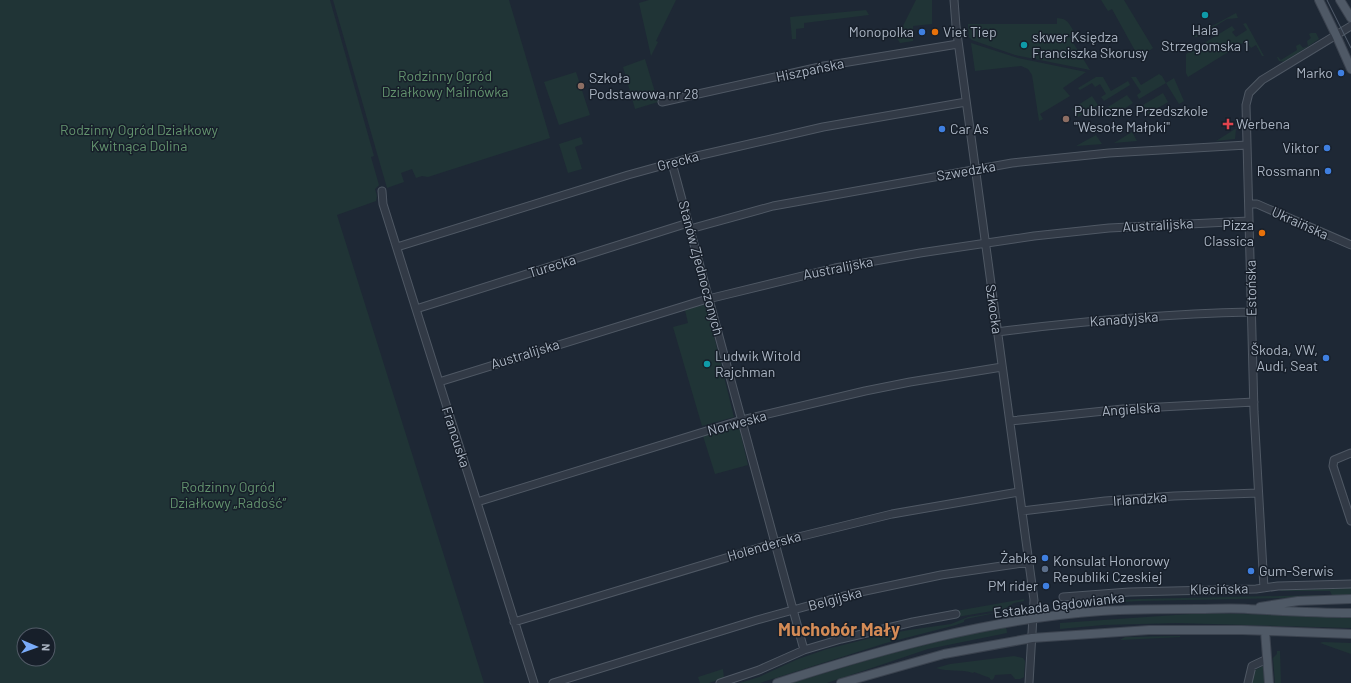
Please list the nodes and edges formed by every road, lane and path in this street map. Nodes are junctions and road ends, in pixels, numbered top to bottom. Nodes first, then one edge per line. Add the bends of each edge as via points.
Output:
1 (954, 0) edge
2 (1319, 0) edge
3 (1340, 0) edge
4 (1351, 18) edge
5 (1351, 26) edge
6 (1336, 35) junction
7 (958, 44) junction
8 (1351, 69) edge
9 (662, 102) dead end
10 (966, 102) junction
11 (1247, 145) junction
12 (672, 163) junction
13 (976, 169) junction
14 (382, 191) dead end
15 (1249, 204) junction
16 (1249, 221) junction
17 (689, 226) junction
18 (985, 242) junction
19 (1351, 245) edge
20 (397, 247) junction
21 (709, 298) junction
22 (416, 309) junction
23 (1251, 312) junction
24 (997, 332) junction
25 (1002, 367) junction
26 (439, 382) junction
27 (1254, 402) junction
28 (742, 420) junction
29 (1010, 421) junction
30 (1351, 453) edge
31 (1019, 492) junction
32 (1258, 493) junction
33 (477, 502) junction
34 (1022, 511) junction
35 (1351, 521) edge
36 (774, 542) junction
37 (1029, 562) junction
38 (1351, 584) edge
39 (1264, 588) junction
40 (1063, 597) dead end
41 (1351, 599) edge
42 (1247, 609) junction
43 (793, 610) junction
44 (1351, 613) edge
45 (956, 614) dead end
46 (1033, 618) junction
47 (514, 622) junction
48 (1265, 631) junction
49 (1351, 634) edge
50 (1032, 638) junction
51 (804, 650) junction
52 (1267, 659) junction
53 (534, 683) edge
54 (553, 683) edge
55 (720, 683) edge
56 (777, 683) edge
57 (841, 683) edge
58 (1029, 683) edge
59 (1248, 683) edge
60 (1269, 683) edge

1 - 7 street, Szkocka
2 - 6 main road
3 - 4 main road
5 - 6 street, Estońska
6 - 8 main road
6 - 11 street, Estońska via 1262,80 1252,90 1246,105
7 - 9 street, Hiszpańska via 824,66
7 - 10 street, Szkocka
10 - 12 street, Grecka via 806,130
10 - 13 street, Szkocka
11 - 13 street, Szwedzka via 1073,156
11 - 15 street, Estońska
12 - 17 street, Stanów Zjednoczonych
12 - 20 street, Grecka
13 - 17 street, Szwedzka via 773,206
13 - 18 street, Szkocka
14 - 20 street, Francuska via 383,204
15 - 16 street, Estońska
15 - 19 street, Ukraińska via 1257,204
16 - 18 street, Australijska via 1109,228
16 - 23 street, Estońska
17 - 21 street, Stanów Zjednoczonych
17 - 22 street, Turecka
18 - 21 street, Australijska via 835,268
18 - 24 street, Szkocka
20 - 22 street, Francuska
21 - 26 street, Australijska
21 - 28 street, Stanów Zjednoczonych
22 - 26 street, Francuska
23 - 24 street, Kanadyjska via 1102,320
23 - 27 street, Estońska
24 - 25 street, Szkocka
25 - 28 street, Norweska via 865,391
25 - 29 street, Szkocka
26 - 33 street, Francuska
27 - 29 street, Angielska via 1129,408
27 - 32 street, Estońska
28 - 33 street, Norweska
28 - 36 street, Stanów Zjednoczonych
29 - 31 street, Szkocka
30 - 35 street via 1334,460 1333,466
31 - 34 street, Szkocka
31 - 36 street, Holenderska via 892,514
32 - 34 street, Irlandzka via 1105,501
32 - 39 street, Estońska
33 - 47 street, Francuska
34 - 37 street, Szkocka
36 - 43 street, Stanów Zjednoczonych
36 - 47 street, Holenderska
37 - 43 street, Belgijska via 884,586
37 - 46 street, Szkocka via 1034,601
38 - 39 street, Klecińska
39 - 40 street, Klecińska via 1129,592
41 - 42 main road via 1298,601
42 - 44 main road, Estakada Gądowianka
42 - 46 main road, Estakada Gądowianka via 1135,609
43 - 51 street, Stanów Zjednoczonych
43 - 54 street, Belgijska
45 - 51 street via 878,630
46 - 50 street, Szkocka
46 - 56 main road, Estakada Gądowianka via 930,638
47 - 53 street, Francuska
48 - 49 main road
48 - 50 main road via 1149,630
48 - 52 main road
50 - 57 main road via 944,654
50 - 58 street, Szkocka
51 - 55 street via 760,670
52 - 59 street via 1252,666
52 - 60 main road

